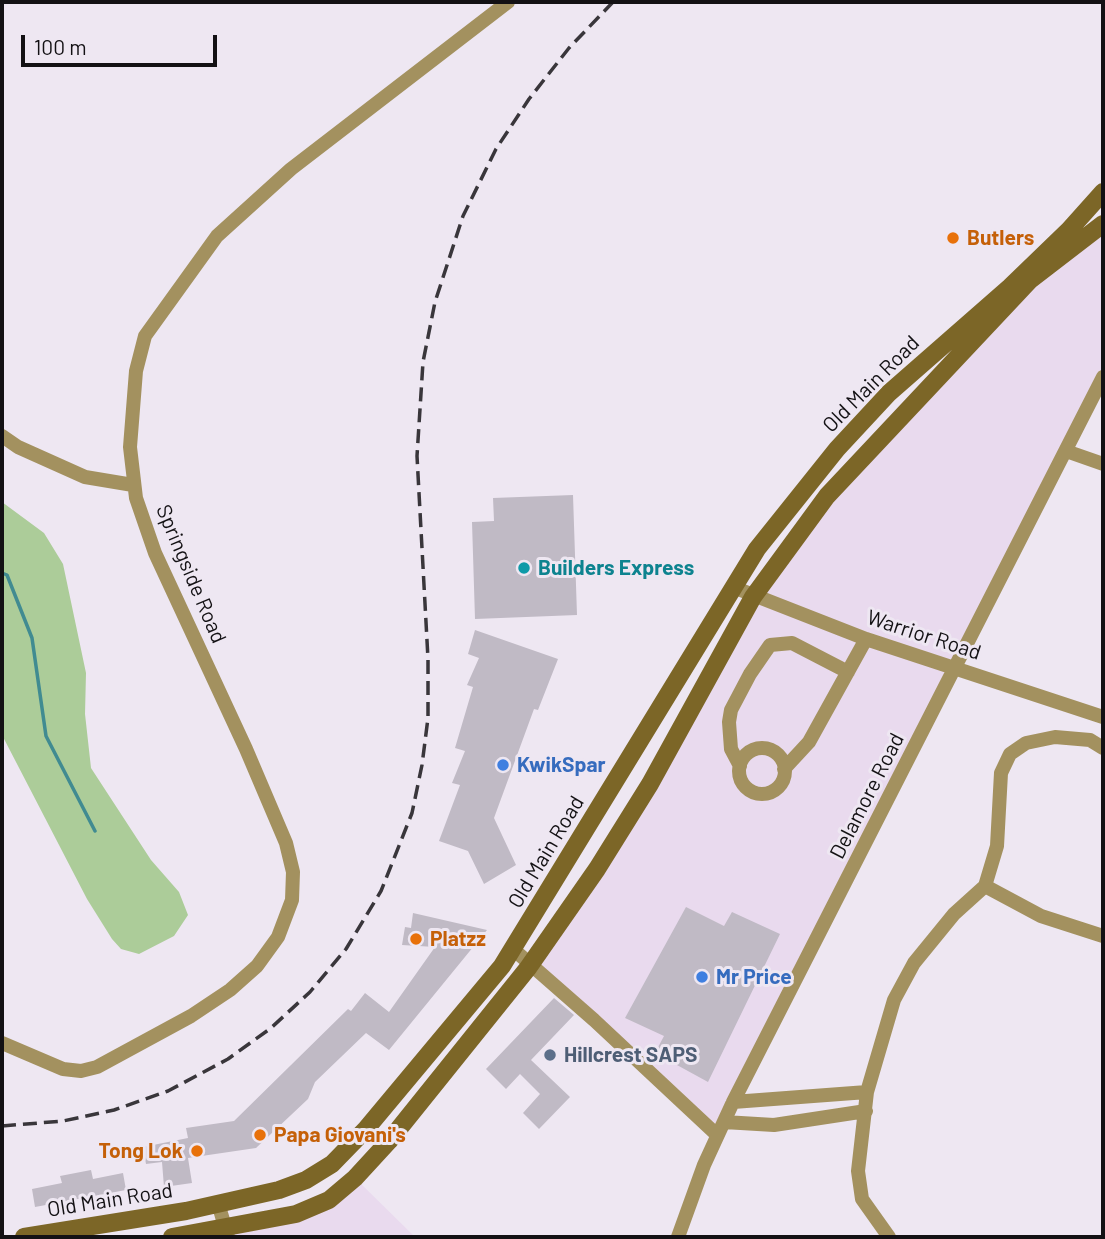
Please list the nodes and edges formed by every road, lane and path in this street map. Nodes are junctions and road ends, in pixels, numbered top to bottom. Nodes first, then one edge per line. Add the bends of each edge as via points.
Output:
1 (508, 2) edge
2 (1103, 192) edge
3 (1103, 224) edge
4 (1103, 377) edge
5 (2, 436) edge
6 (1066, 451) junction
7 (1103, 464) edge
8 (133, 485) junction
9 (733, 587) junction
10 (753, 597) junction
11 (866, 639) junction
12 (957, 668) junction
13 (848, 672) junction
14 (1103, 717) edge
15 (1103, 748) edge
16 (740, 765) junction
17 (785, 769) junction
18 (985, 886) junction
19 (1103, 936) edge
20 (513, 949) junction
21 (531, 964) junction
22 (2, 1043) edge
23 (867, 1092) junction
24 (733, 1102) junction
25 (866, 1111) junction
26 (721, 1128) junction
27 (218, 1203) junction
28 (228, 1233) edge
29 (24, 1237) edge
30 (172, 1237) edge
31 (678, 1237) edge
32 (889, 1237) edge

1 - 8 street, Springside Road via 291,169 217,236 145,336 131,409
2 - 9 main road, Old Main Road via 1010,287 890,393 821,469
3 - 10 main road, Old Main Road via 1030,280 857,462
4 - 6 street, Delamore Road
5 - 8 street via 85,477
6 - 7 street
6 - 12 street, Delamore Road
8 - 22 street, Springside Road via 155,553 286,843 293,872 292,900 269,952 230,990 111,1061 71,1071
9 - 10 street, Warrior Road
9 - 20 main road, Old Main Road
10 - 11 street, Warrior Road
10 - 21 main road, Old Main Road via 620,836
11 - 12 street, Warrior Road
11 - 13 street
12 - 14 street, Warrior Road
12 - 24 street, Delamore Road
13 - 16 street via 792,643 770,645 731,709 731,749
13 - 17 street via 810,742
15 - 18 street via 1090,740 1055,737 1026,743 1010,754 1001,773 997,846
16 - 17 street via 751,750 764,748 776,752
16 - 17 street via 744,784 760,793 778,787
18 - 19 street via 1041,916
18 - 23 street via 914,963 887,1018
20 - 21 street
20 - 27 main road, Old Main Road via 332,1164 286,1188
21 - 26 street
21 - 28 main road, Old Main Road via 355,1178 329,1199
23 - 24 street
23 - 25 street
24 - 26 street, Delamore Road
25 - 26 street
25 - 32 street via 858,1182 862,1199
26 - 31 street, Delamore Road
27 - 28 street
27 - 29 main road, Old Main Road
28 - 30 main road, Old Main Road

